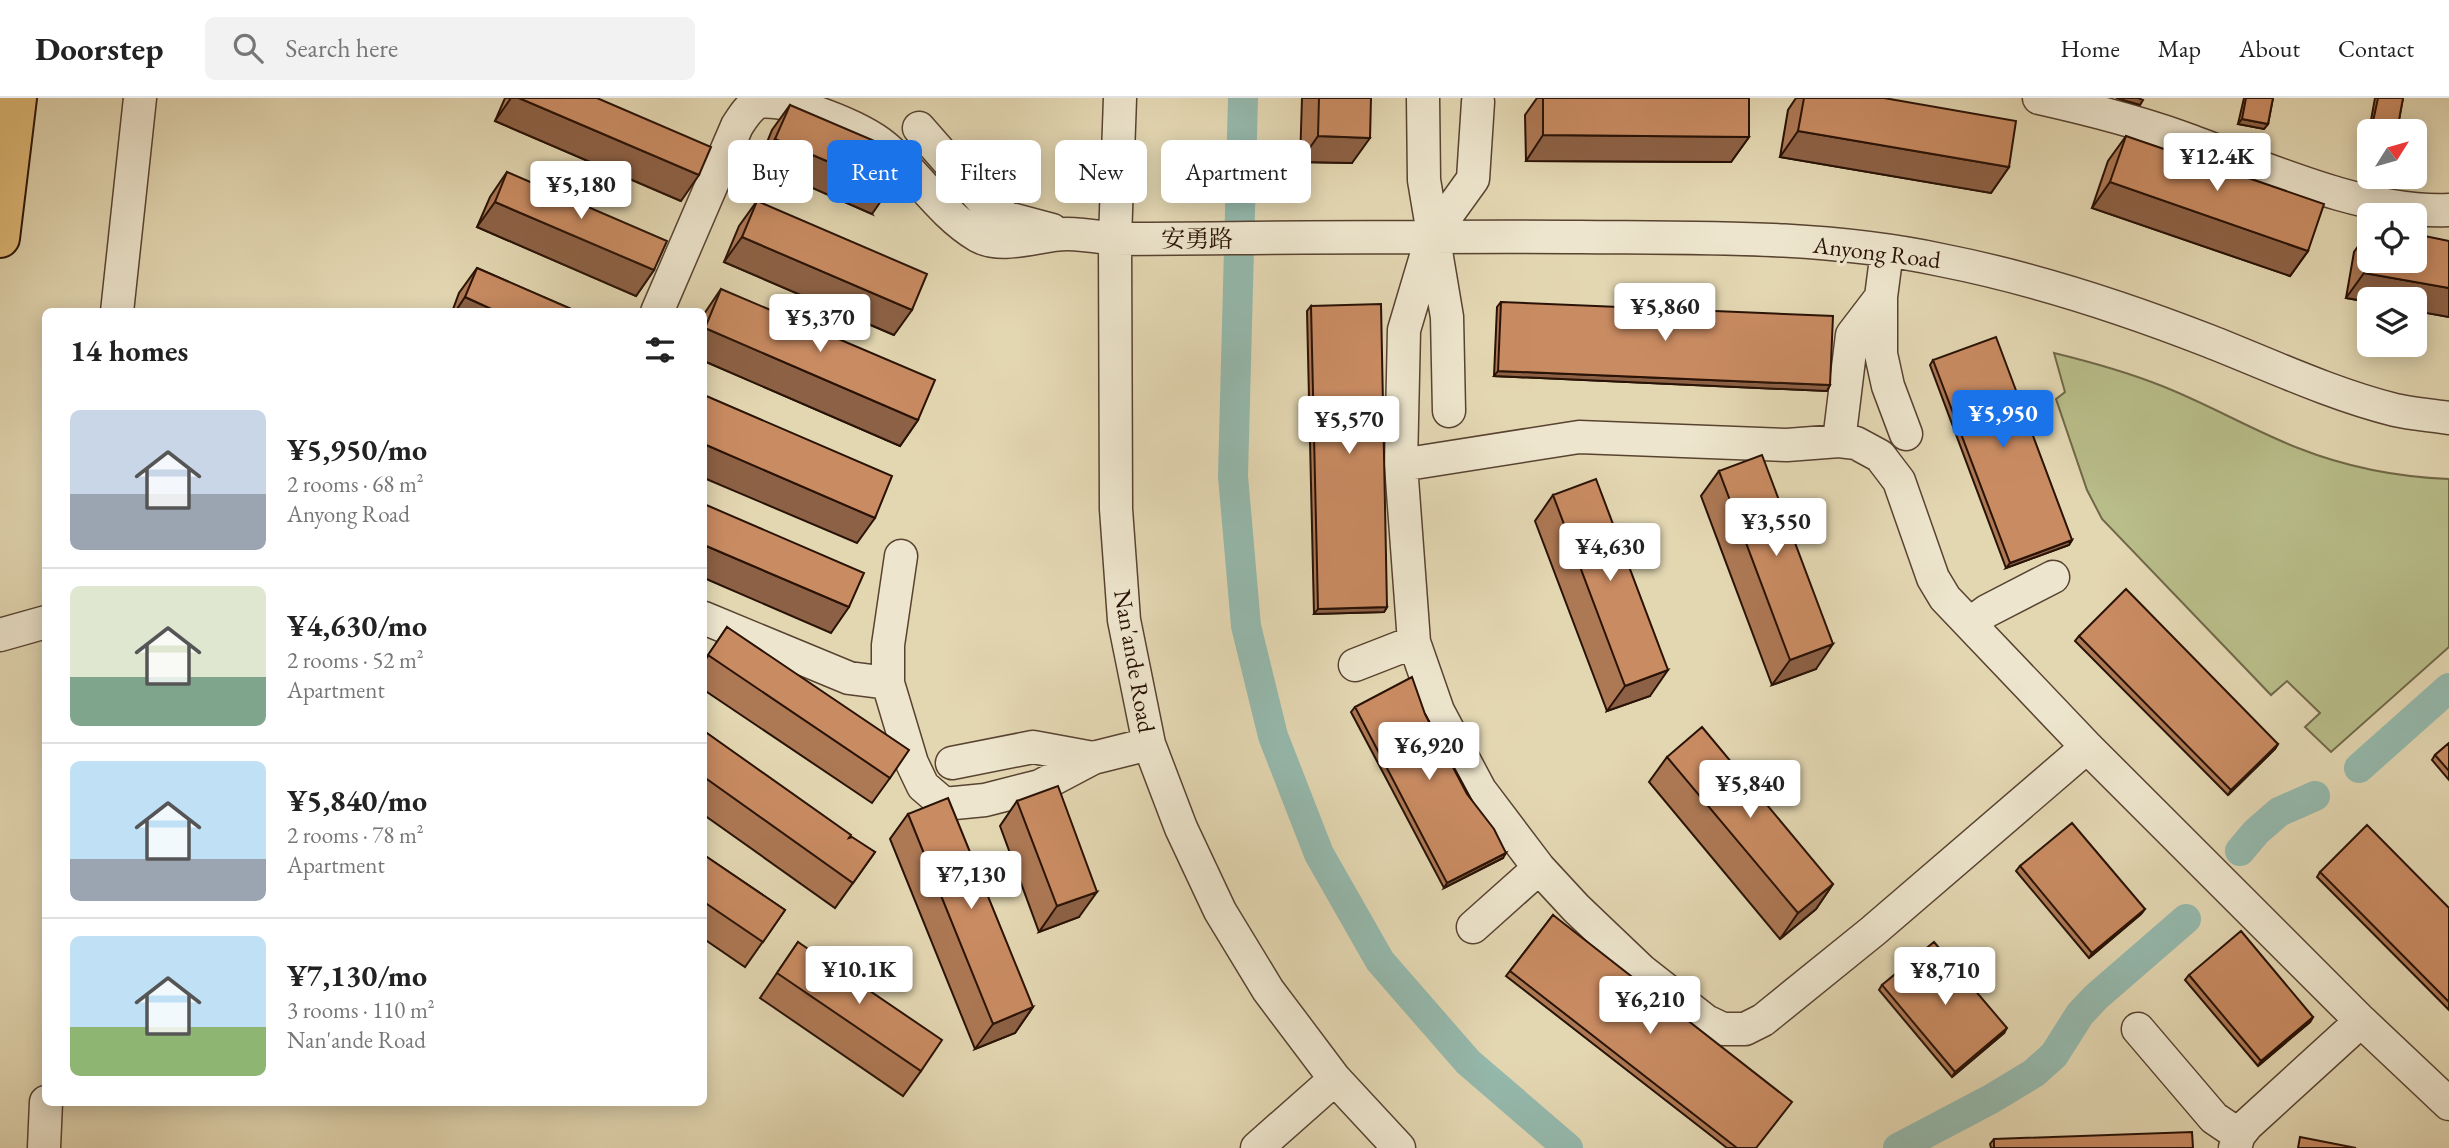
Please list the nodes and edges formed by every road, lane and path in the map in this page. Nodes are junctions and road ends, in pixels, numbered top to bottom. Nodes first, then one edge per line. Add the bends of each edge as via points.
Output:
1 (17, 98) edge
2 (139, 98) edge
3 (1121, 98) edge
4 (1423, 98) edge
5 (2039, 98) edge
6 (1478, 102) dead end
7 (919, 128) dead end
8 (2449, 210) edge
9 (1067, 234) junction
10 (1432, 236) junction
11 (0, 238) edge
12 (1279, 238) joint
13 (1115, 239) junction
14 (1888, 251) junction
15 (1881, 297) junction
16 (117, 308) edge
17 (659, 308) edge
18 (1449, 411) dead end
19 (2449, 418) edge
20 (1906, 434) dead end
21 (1839, 441) junction
22 (1401, 465) junction
23 (901, 556) dead end
24 (2053, 577) dead end
25 (707, 619) edge
26 (42, 623) edge
27 (1971, 623) junction
28 (0, 635) edge
29 (1414, 642) junction
30 (1355, 665) dead end
31 (888, 682) junction
32 (1149, 744) junction
33 (2087, 747) junction
34 (1093, 758) junction
35 (952, 764) dead end
36 (1539, 868) junction
37 (1473, 927) dead end
38 (2361, 1021) junction
39 (2138, 1029) dead end
40 (1335, 1079) junction
41 (2449, 1104) edge
42 (46, 1106) edge
43 (2237, 1141) edge
44 (44, 1148) edge
45 (1257, 1148) edge
46 (1399, 1148) edge

1 - 11 highway
2 - 16 street
3 - 13 street, Nan'ande Road
4 - 10 street via 1424,180
5 - 8 street via 2182,138 2339,194 2419,212
6 - 10 street via 1473,179
7 - 9 street via 983,201 1007,218
9 - 13 street, 安勇路
9 - 17 street via 1003,241 979,237 861,129 806,103 761,101 746,111 737,126
10 - 12 street, Anyong Road
10 - 14 street, Anyong Road via 1750,239
10 - 18 street via 1447,317
10 - 22 street via 1404,331
12 - 13 street, 安勇路
13 - 32 street, Nan'ande Road via 1116,509 1124,620
14 - 15 street
14 - 19 street, Anyong Road via 1940,259 2100,301 2304,380 2396,410
15 - 20 street via 1882,365
15 - 21 street via 1852,335
21 - 22 street via 1787,445 1579,437
21 - 27 street via 1856,443 1891,467 1933,578 1945,598
22 - 29 street
23 - 31 street via 888,645
24 - 27 street
25 - 31 street via 849,678
26 - 28 street
27 - 33 street
29 - 30 street
29 - 36 street via 1438,710 1460,754 1480,790
31 - 34 street via 912,763 923,786 944,804 985,800 1040,786
32 - 34 street
32 - 40 street, Nan'ande Road via 1220,911 1268,990
33 - 36 street via 1872,931 1763,1020 1745,1028 1723,1029 1681,1004 1584,916
33 - 38 street
34 - 35 street via 1032,747
36 - 37 street
38 - 41 street
38 - 43 street
39 - 43 street
40 - 45 street
40 - 46 street, Nan'ande Road
42 - 44 street

